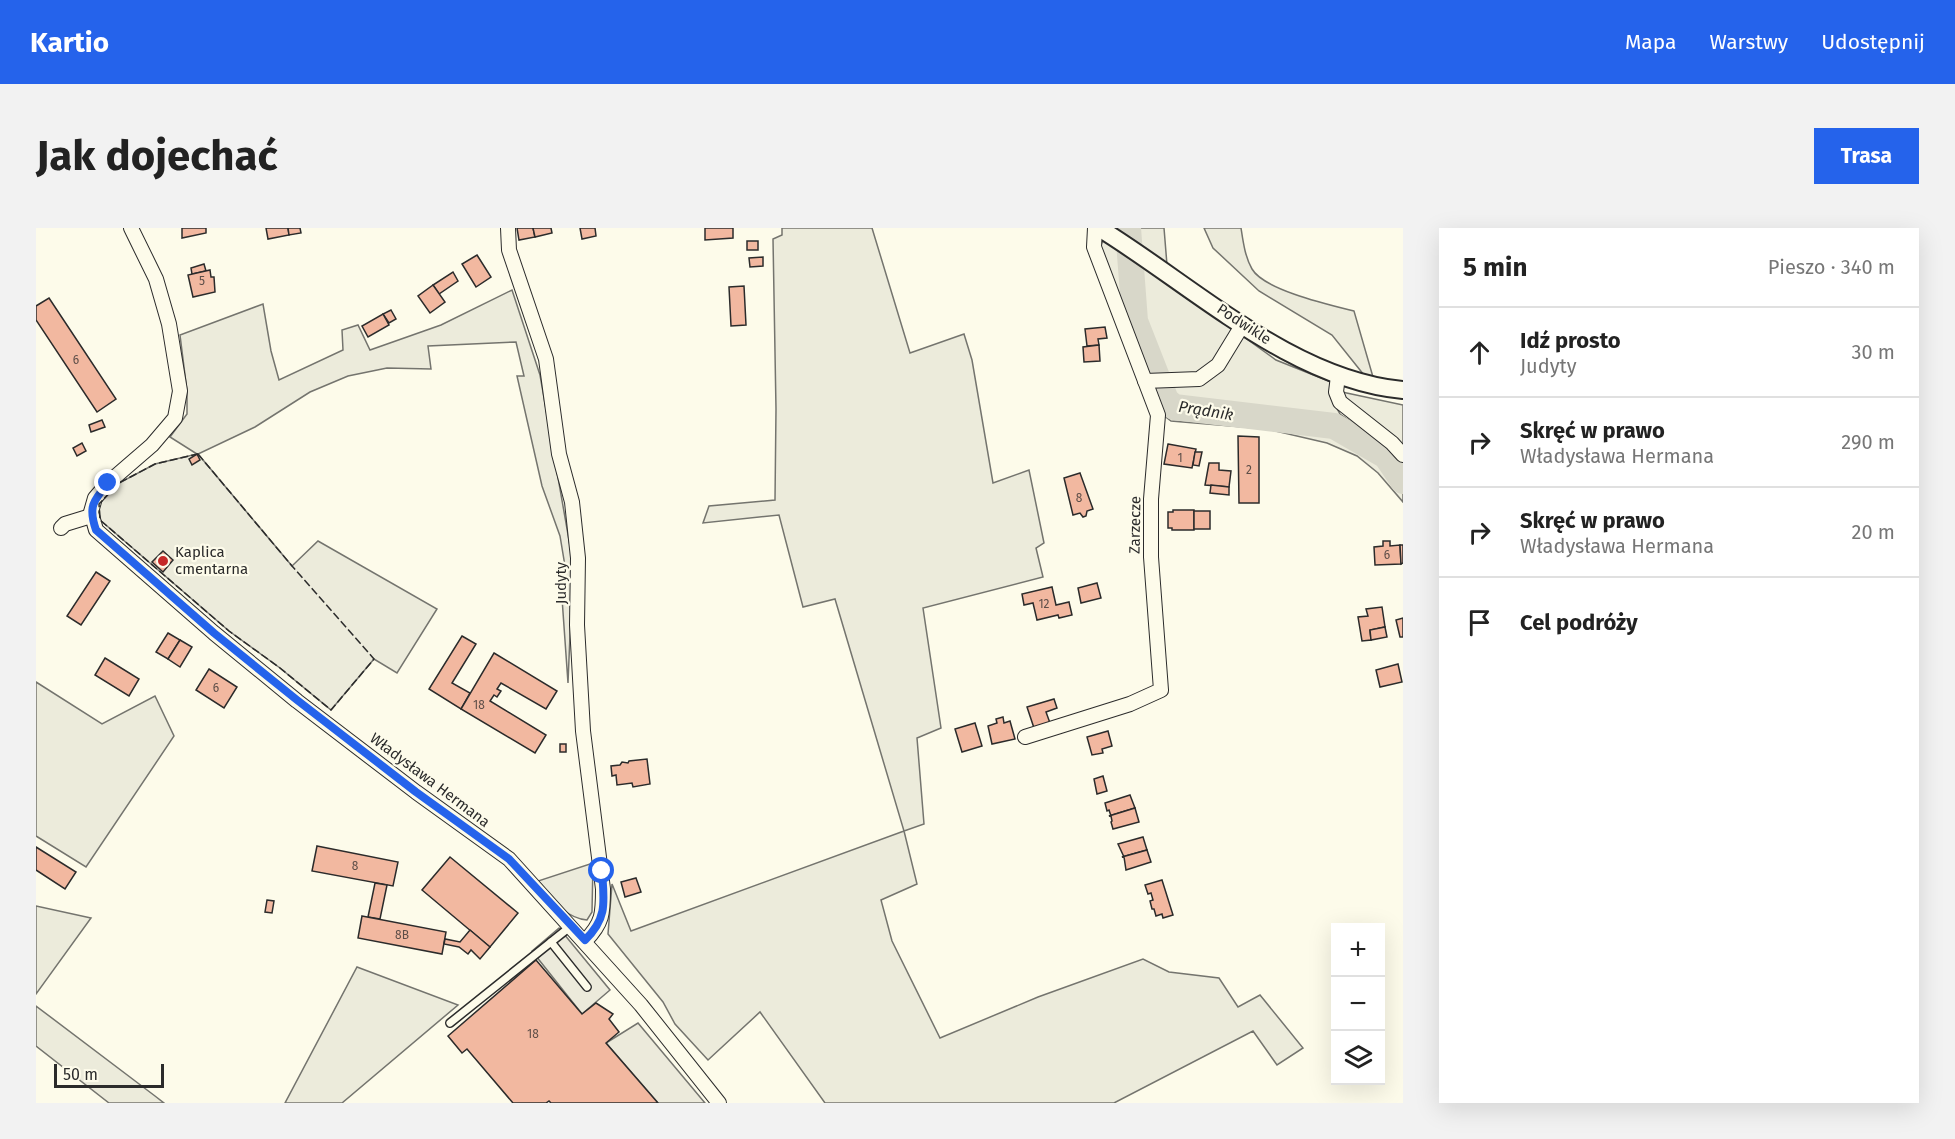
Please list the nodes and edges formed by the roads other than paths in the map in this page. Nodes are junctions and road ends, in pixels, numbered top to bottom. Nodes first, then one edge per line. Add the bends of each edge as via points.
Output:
1 (131, 228) edge
2 (508, 228) edge
3 (1100, 230) edge
4 (1243, 324) junction
5 (1338, 375) junction
6 (1147, 381) junction
7 (1403, 390) edge
8 (1403, 455) edge
9 (91, 516) junction
10 (61, 528) dead end
11 (1025, 736) dead end
12 (572, 926) junction
13 (585, 940) junction
14 (551, 942) junction
15 (587, 987) dead end
16 (450, 1023) dead end
17 (719, 1103) edge

1 - 9 street via 156,279 169,324 180,391 175,418 152,446 95,498
2 - 13 street, Judyty via 509,250 546,359 559,454 572,502 578,558 583,731 603,889 599,923
3 - 4 street, Podwikle
3 - 6 street, Zarzecze via 1094,247
4 - 5 street, Podwikle via 1286,351
4 - 6 street via 1218,365 1199,379
5 - 7 street, Podwikle
5 - 8 street via 1336,392 1340,402
6 - 11 street, Zarzecze via 1158,416 1151,558 1161,690 1130,704
9 - 10 street
9 - 12 street, Władysława Hermana via 96,530 214,633 398,778 509,859
12 - 13 street, Władysława Hermana
12 - 14 lane
13 - 17 street, Władysława Hermana
14 - 15 lane
14 - 16 lane

